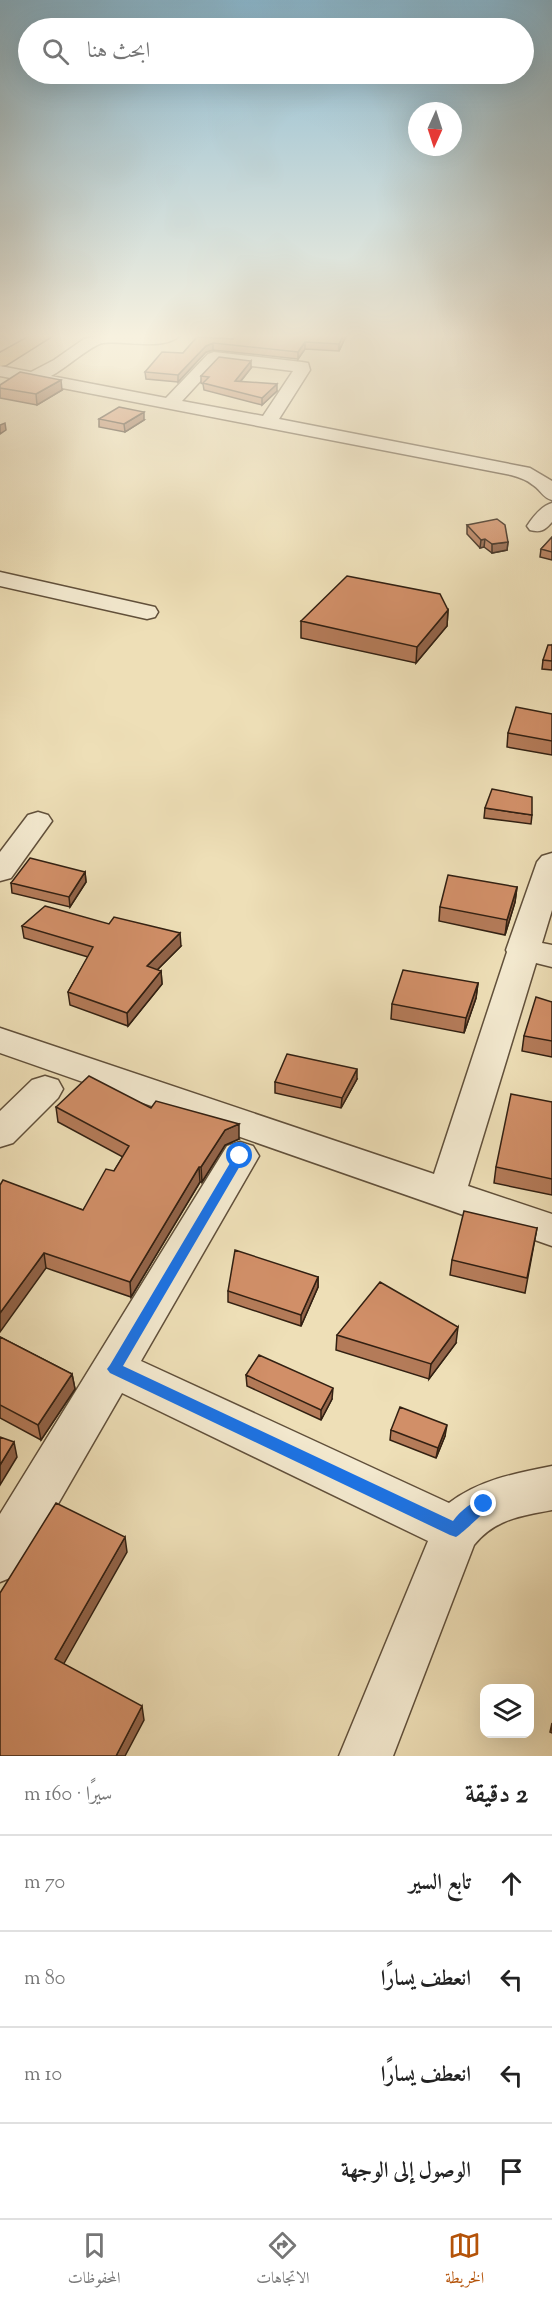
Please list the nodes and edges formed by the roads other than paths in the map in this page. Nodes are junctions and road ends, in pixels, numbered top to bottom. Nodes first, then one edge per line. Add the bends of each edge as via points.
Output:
1 (231, 416) edge
2 (273, 416) edge
3 (268, 423) junction
4 (552, 494) edge
5 (552, 509) edge
6 (537, 526) dead end
7 (0, 579) edge
8 (147, 612) dead end
9 (38, 821) dead end
10 (552, 862) edge
11 (0, 872) edge
12 (537, 953) edge
13 (0, 1040) edge
14 (45, 1089) dead end
15 (0, 1133) edge
16 (240, 1156) dead end
17 (447, 1192) junction
18 (552, 1230) edge
19 (114, 1369) junction
20 (552, 1488) edge
21 (456, 1530) junction
22 (0, 1558) edge
23 (366, 1756) edge

1 - 3 street
2 - 3 street
3 - 4 street via 522,472 540,480
5 - 6 street
7 - 8 street
9 - 11 street
10 - 12 street
12 - 17 street
13 - 17 street
14 - 15 street
16 - 19 street
17 - 18 street
19 - 21 street
19 - 22 street
20 - 21 street via 484,1504 466,1516
21 - 23 street

